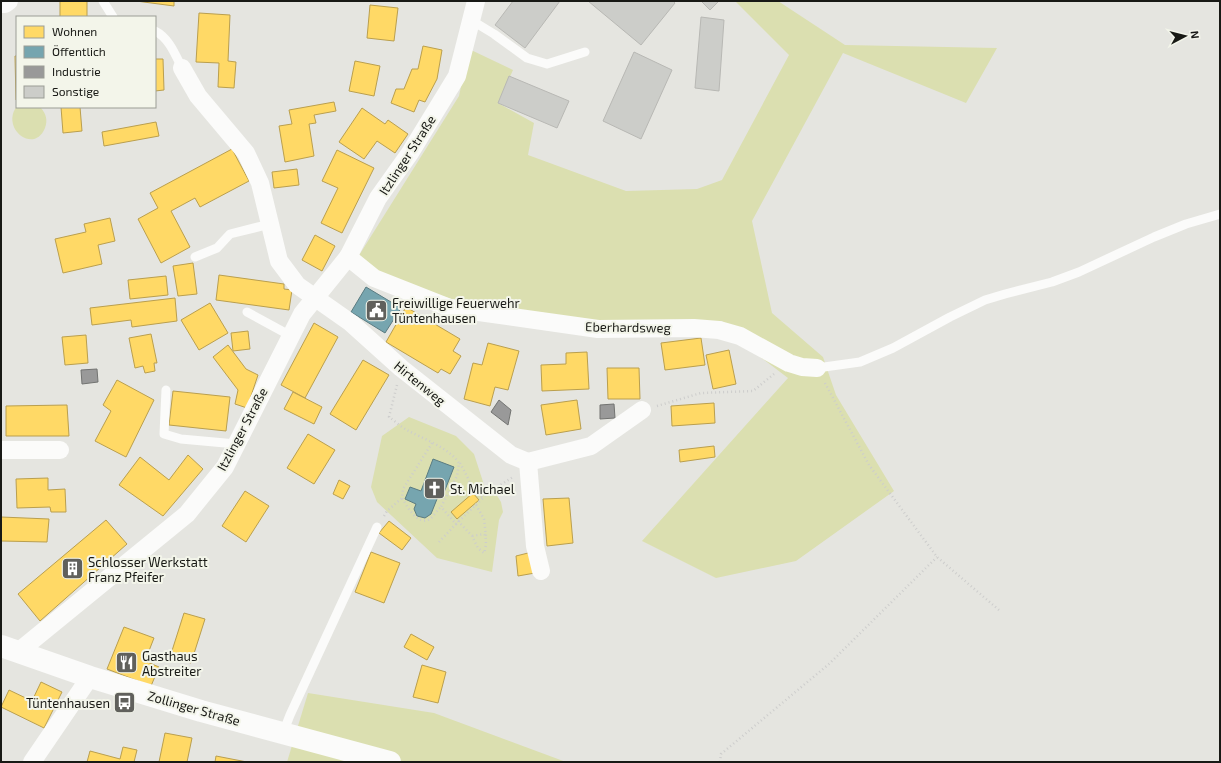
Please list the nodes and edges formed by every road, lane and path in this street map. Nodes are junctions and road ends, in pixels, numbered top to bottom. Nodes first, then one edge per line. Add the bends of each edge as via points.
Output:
1 (9, 1) edge
2 (103, 1) edge
3 (476, 1) edge
4 (1, 4) edge
5 (112, 16) edge
6 (471, 20) junction
7 (156, 31) edge
8 (586, 52) dead end
9 (182, 68) joint
10 (1220, 214) edge
11 (270, 224) junction
12 (348, 257) junction
13 (195, 258) dead end
14 (315, 297) junction
15 (247, 312) dead end
16 (291, 336) junction
17 (789, 363) junction
18 (401, 368) junction
19 (818, 368) junction
20 (166, 390) dead end
21 (642, 410) joint
22 (432, 442) junction
23 (236, 444) junction
24 (1, 450) edge
25 (60, 450) dead end
26 (459, 463) junction
27 (523, 468) junction
28 (402, 498) junction
29 (483, 498) junction
30 (476, 505) junction
31 (440, 507) junction
32 (458, 521) junction
33 (456, 524) junction
34 (377, 527) joint
35 (472, 536) junction
36 (486, 536) junction
37 (439, 542) dead end
38 (937, 557) junction
39 (541, 570) dead end
40 (999, 610) dead end
41 (10, 649) edge
42 (90, 677) junction
43 (283, 733) junction
44 (32, 762) edge
45 (390, 762) edge
46 (720, 762) edge

1 - 4 street
2 - 5 lane
3 - 6 street, Itzlinger Straße
6 - 8 lane via 527,58 547,64
6 - 12 street, Itzlinger Straße via 457,76 410,153 378,198
7 - 9 lane via 174,51
9 - 11 street via 198,96 246,153 260,184
10 - 19 lane via 1154,236 1052,282 985,300 893,348 860,362
11 - 13 lane via 230,234 217,248
11 - 14 street via 279,260 297,285
12 - 14 street, Itzlinger Straße
12 - 17 street, Eberhardsweg via 374,278 450,308 598,329 719,330 740,336
14 - 16 street, Itzlinger Straße via 302,314
14 - 18 street, Hirtenweg
15 - 16 lane
16 - 23 street, Itzlinger Straße
17 - 19 street, Eberhardsweg
17 - 21 path via 753,391 701,393
18 - 22 path via 390,417 405,430
18 - 27 street, Hirtenweg via 511,455
19 - 38 path via 869,465
20 - 23 lane via 164,434 181,439
21 - 27 street via 591,446
22 - 26 path via 456,457
22 - 28 path via 403,489
23 - 41 street, Itzlinger Straße via 225,467 187,514
24 - 25 street
26 - 29 path via 472,486
26 - 31 path via 457,476
27 - 29 path
27 - 39 street
28 - 31 path via 417,518 424,521
28 - 34 path via 387,511
29 - 30 path
30 - 32 path
30 - 36 path via 484,519
31 - 33 path
32 - 33 path
32 - 35 path
33 - 37 path
34 - 43 lane
35 - 36 path
35 - 36 path via 478,548 484,553
38 - 40 path
38 - 46 path via 829,664 721,754
41 - 42 main road, Zollinger Straße
42 - 43 main road, Zollinger Straße
42 - 44 street
43 - 45 main road, Zollinger Straße

